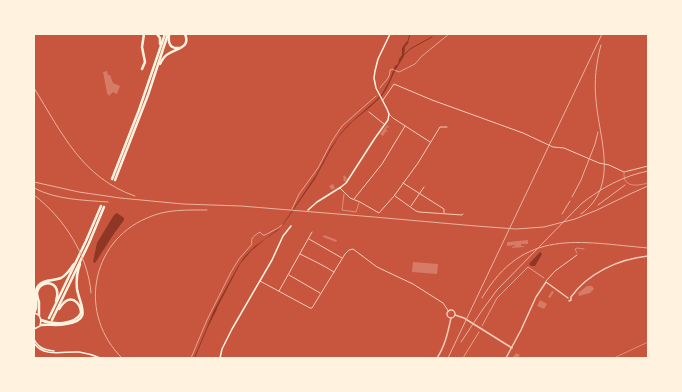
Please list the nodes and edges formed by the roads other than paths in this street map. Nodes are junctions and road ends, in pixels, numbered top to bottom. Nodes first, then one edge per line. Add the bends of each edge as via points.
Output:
1 (143, 34) edge
2 (157, 34) edge
3 (164, 34) edge
4 (168, 34) edge
5 (184, 34) edge
6 (390, 34) edge
7 (160, 48) junction
8 (141, 68) dead end
9 (156, 69) junction
10 (382, 100) junction
11 (369, 112) dead end
12 (389, 114) junction
13 (393, 118) junction
14 (388, 120) junction
15 (385, 124) junction
16 (405, 126) junction
17 (447, 127) dead end
18 (430, 142) junction
19 (648, 166) edge
20 (624, 172) junction
21 (403, 183) junction
22 (648, 183) edge
23 (424, 186) dead end
24 (340, 188) junction
25 (344, 192) junction
26 (419, 193) junction
27 (394, 196) junction
28 (354, 199) junction
29 (360, 202) junction
30 (410, 207) junction
31 (308, 210) dead end
32 (444, 214) junction
33 (463, 214) dead end
34 (291, 226) dead end
35 (312, 232) dead end
36 (308, 238) junction
37 (34, 246) edge
38 (584, 249) dead end
39 (300, 254) junction
40 (577, 255) joint
41 (648, 256) edge
42 (342, 258) junction
43 (80, 260) junction
44 (34, 263) edge
45 (76, 263) junction
46 (334, 272) junction
47 (288, 275) junction
48 (260, 281) junction
49 (546, 281) junction
50 (279, 291) junction
51 (321, 293) junction
52 (54, 308) junction
53 (449, 312) junction
54 (34, 313) edge
55 (55, 314) junction
56 (39, 315) junction
57 (455, 315) junction
58 (451, 318) junction
59 (41, 320) junction
60 (41, 325) junction
61 (34, 329) edge
62 (34, 339) edge
63 (648, 342) edge
64 (34, 343) edge
65 (512, 348) junction
66 (55, 352) junction
67 (100, 358) edge
68 (220, 358) edge
69 (437, 358) edge
70 (506, 358) edge
71 (614, 358) edge

1 - 8 highway
2 - 7 highway via 160,38
3 - 7 highway
4 - 5 highway via 169,43 176,48 184,45
4 - 9 highway
5 - 9 highway via 186,39 182,48 164,57
6 - 10 main road via 374,72 374,82
7 - 9 highway via 114,180
10 - 12 main road
10 - 20 street via 394,84 531,136 551,147 564,148
11 - 15 street
12 - 13 street
12 - 14 main road
13 - 14 street
13 - 16 street
14 - 15 main road
15 - 24 main road via 346,183
16 - 18 street
16 - 28 street via 382,164
17 - 18 street via 440,127
18 - 21 street
19 - 20 street
20 - 22 lane via 626,182 632,185
21 - 26 street
21 - 27 street
23 - 26 street
24 - 25 street
24 - 31 main road via 316,202
25 - 28 street
25 - 29 lane via 342,210 356,212
26 - 30 street
26 - 32 street via 444,209
27 - 29 street via 379,213
27 - 30 street
28 - 29 street
30 - 32 street via 419,212
32 - 33 street
34 - 48 main road via 280,240
35 - 36 street
36 - 39 street
36 - 42 street
37 - 44 main road
38 - 40 lane via 575,249
39 - 46 street
39 - 47 street
40 - 49 street
41 - 49 street via 619,262 605,268 576,290 570,301
42 - 46 street
42 - 53 street via 349,250 354,250 377,267 413,284 443,304
43 - 45 highway via 103,206
43 - 55 highway
43 - 60 highway via 76,281 83,314 78,320 67,324
45 - 52 highway
45 - 54 highway via 63,276 38,285
46 - 51 street
47 - 50 street
47 - 51 street
48 - 50 street
48 - 68 main road via 232,329
49 - 65 street
50 - 51 street via 310,308
52 - 55 highway via 50,319
52 - 56 highway via 58,296 57,289 52,284 44,284 37,292
53 - 57 street via 453,311
53 - 58 street via 448,316
54 - 56 main road
55 - 59 highway via 64,302 70,300 80,305 79,316 74,320 53,323
56 - 59 main road
57 - 58 street
57 - 65 street
58 - 69 street via 446,341
59 - 60 main road
60 - 61 main road
62 - 66 main road via 37,345
63 - 71 lane
64 - 66 main road via 43,351
65 - 70 street
66 - 67 main road via 80,352

